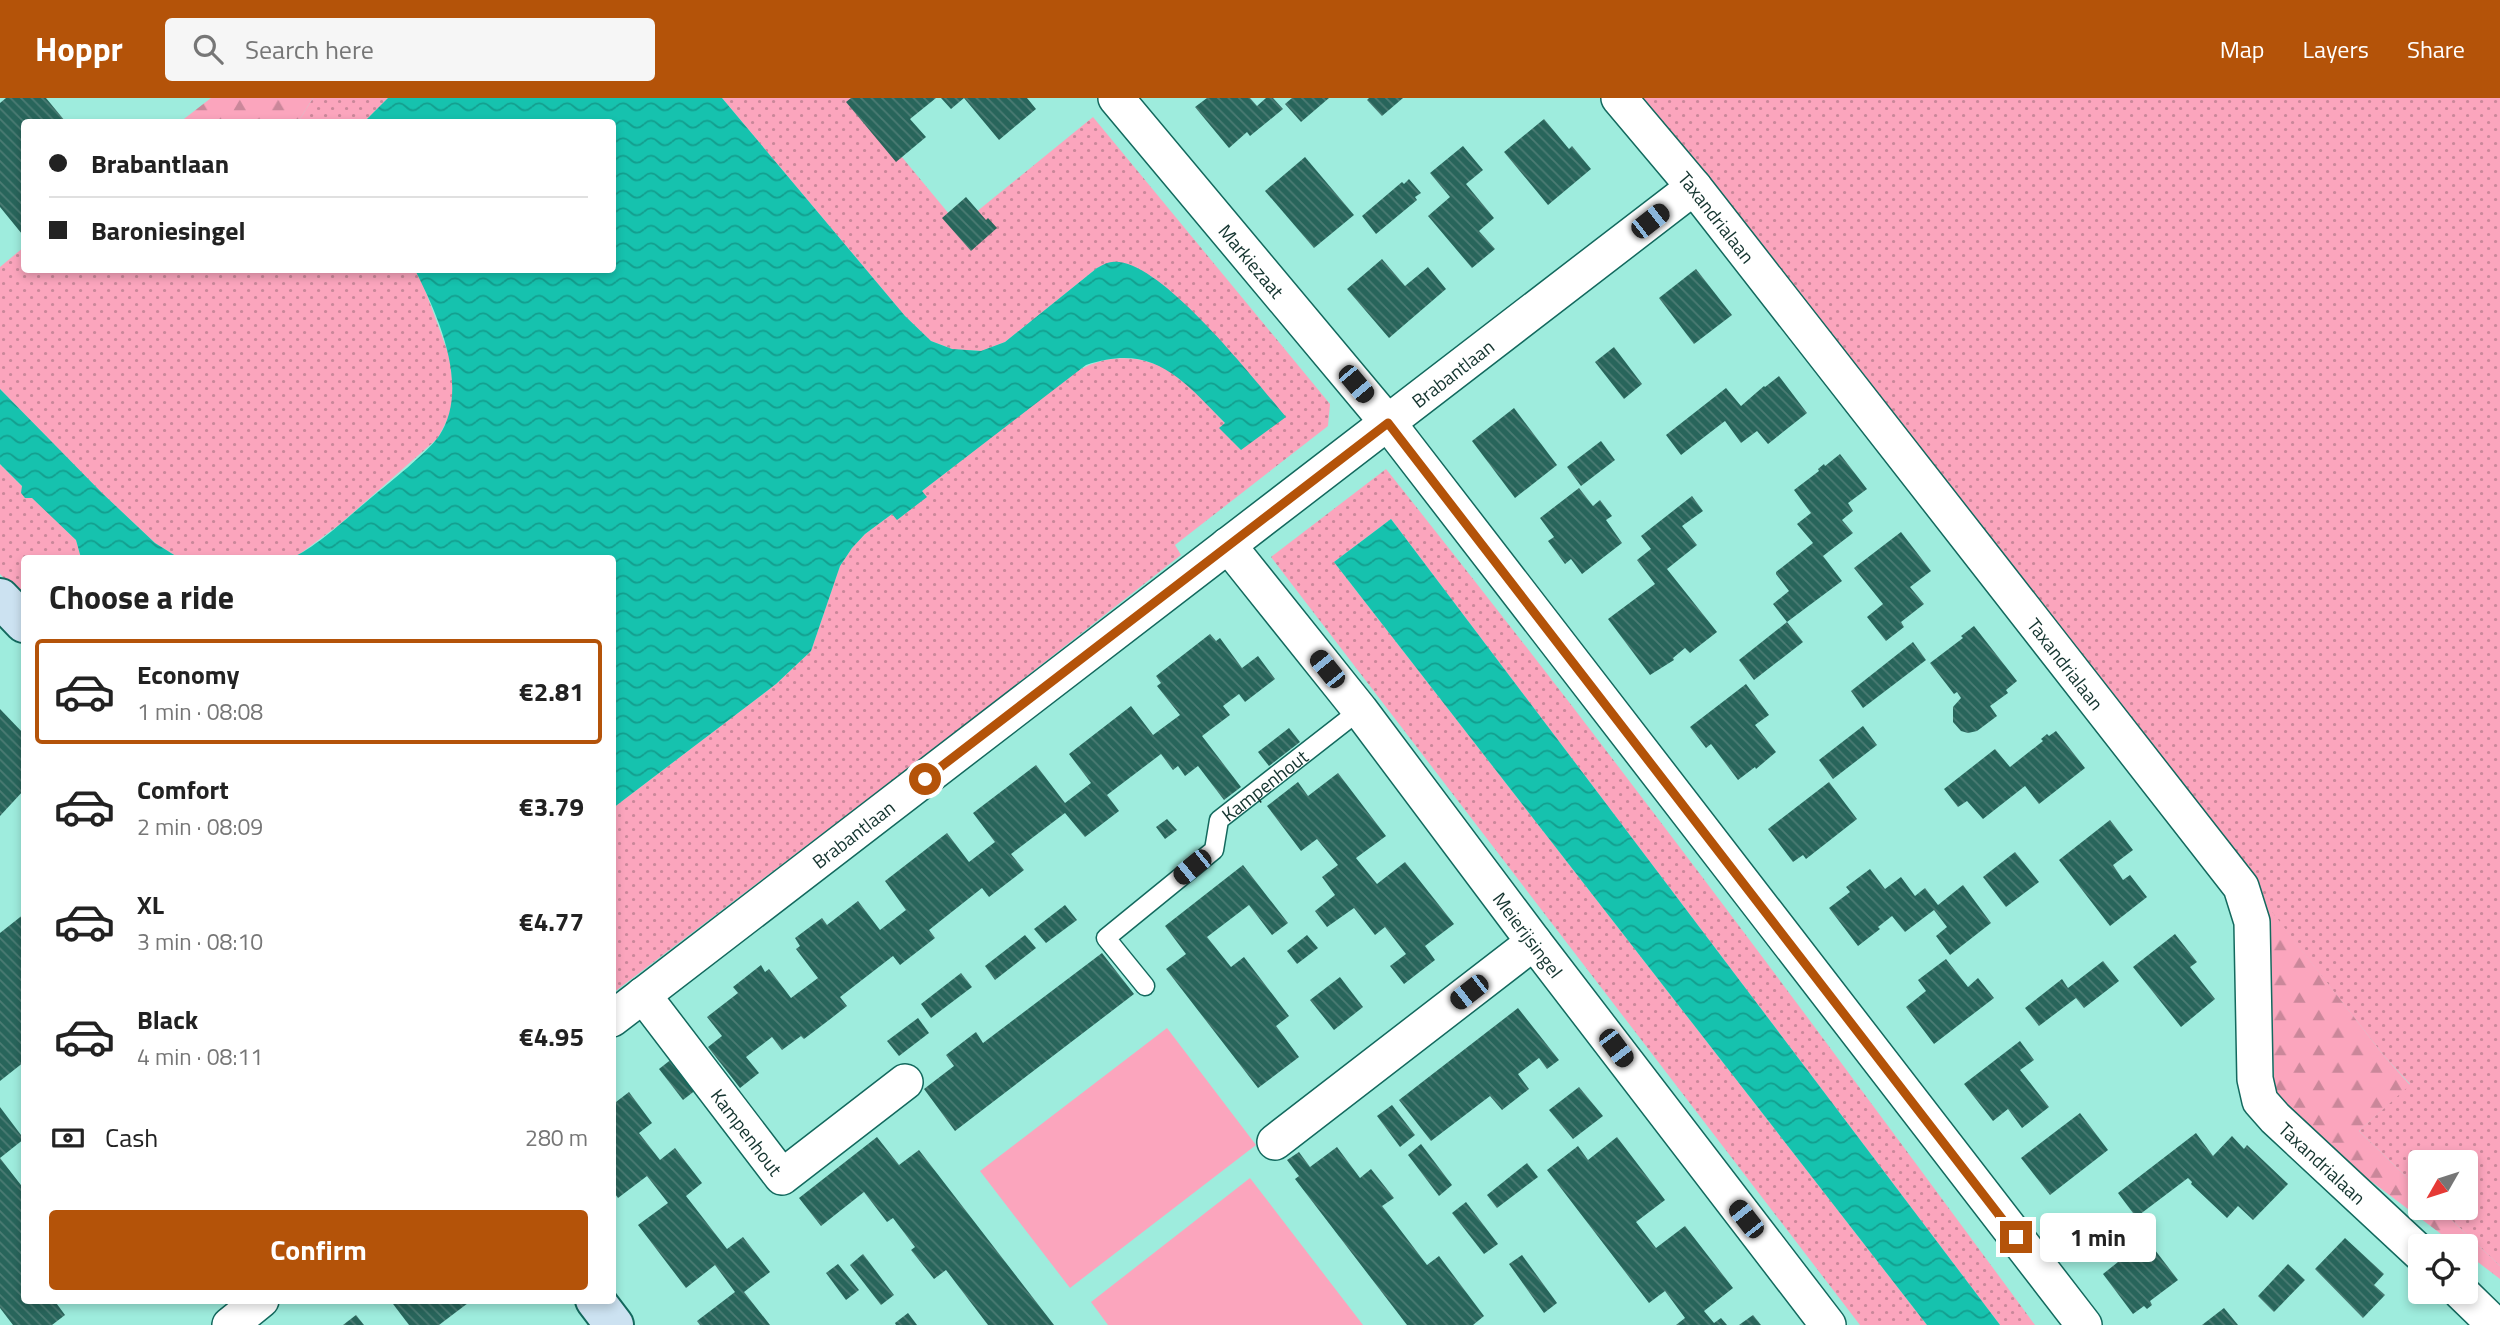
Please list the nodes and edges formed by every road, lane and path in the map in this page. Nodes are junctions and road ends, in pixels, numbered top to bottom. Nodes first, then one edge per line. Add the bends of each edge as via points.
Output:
1 (1116, 98) edge
2 (1619, 98) edge
3 (1694, 187) junction
4 (1388, 423) junction
5 (1228, 545) junction
6 (0, 598) edge
7 (21, 620) edge
8 (1360, 710) junction
9 (1534, 942) junction
10 (1145, 986) dead end
11 (643, 995) junction
12 (616, 1016) edge
13 (905, 1082) dead end
14 (1275, 1142) dead end
15 (2408, 1242) edge
16 (256, 1304) edge
17 (598, 1304) edge
18 (2473, 1304) edge
19 (230, 1325) edge
20 (614, 1325) edge
21 (1828, 1325) edge
22 (2084, 1325) edge
23 (2495, 1325) edge

1 - 4 street, Markiezaat
2 - 3 street, Taxandrialaan
3 - 4 street, Brabantlaan
3 - 15 street, Taxandrialaan via 2241,887 2252,922 2260,1101
4 - 5 street, Brabantlaan
4 - 22 street, Markiezaat
5 - 8 street, Meierijsingel
5 - 11 street, Brabantlaan
6 - 7 street
8 - 9 street, Meierijsingel
8 - 10 lane, Kampenhout via 1219,820 1214,850 1106,938
9 - 14 street
9 - 21 street, Meierijsingel
11 - 12 street, Brabantlaan
11 - 13 street, Kampenhout via 782,1177
16 - 19 street
17 - 20 street
18 - 23 street

